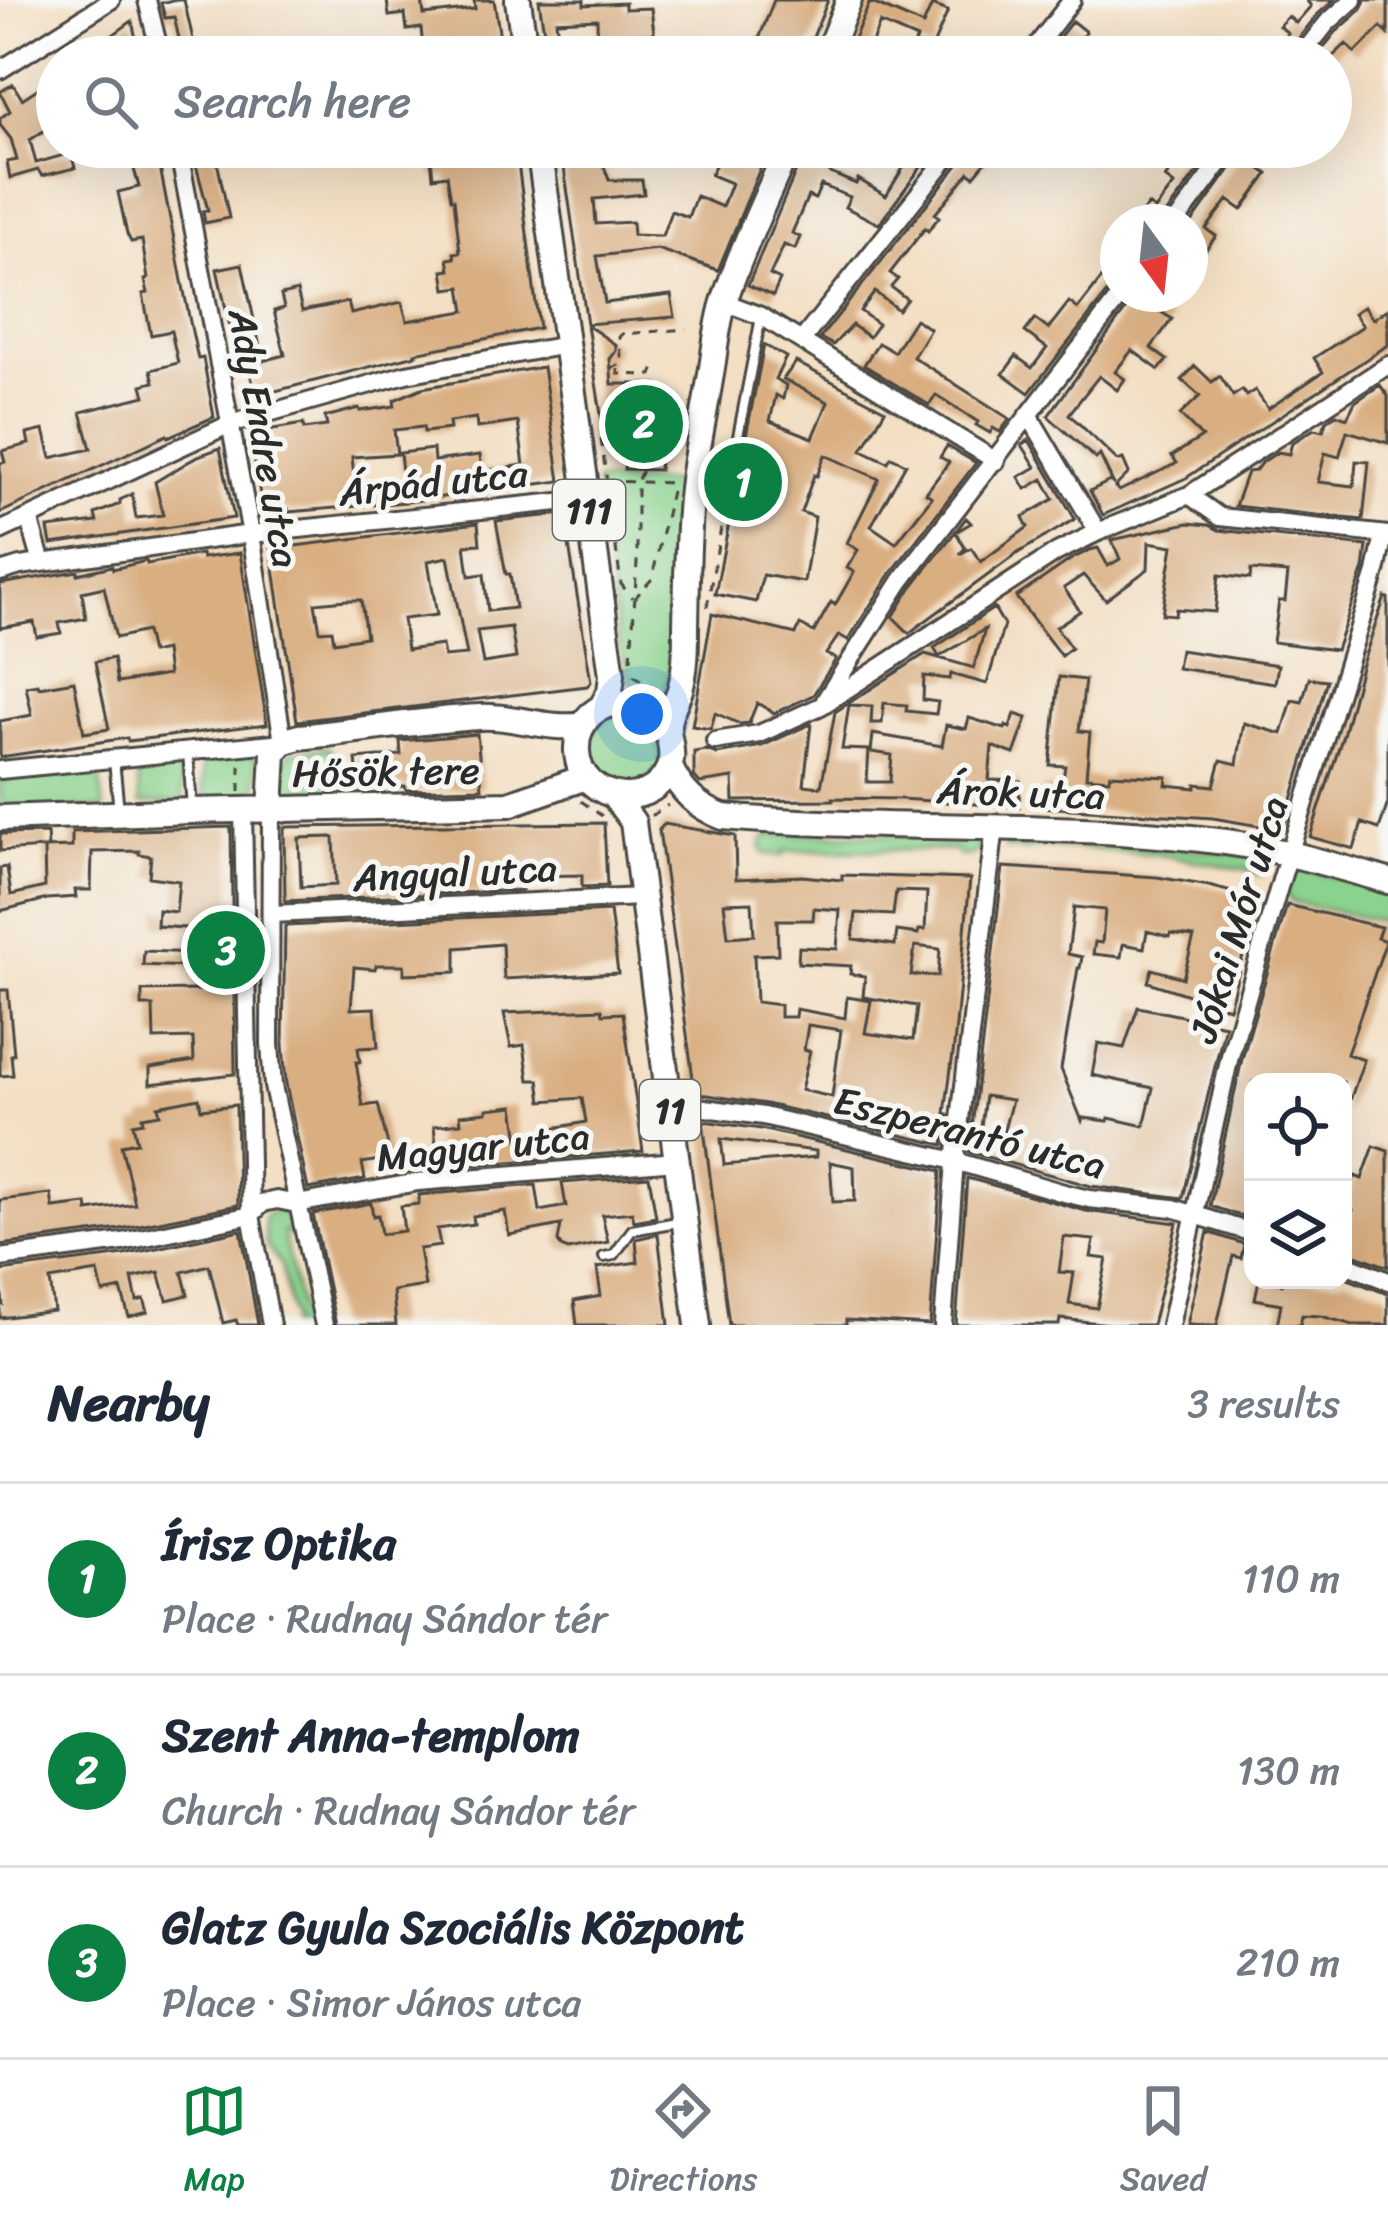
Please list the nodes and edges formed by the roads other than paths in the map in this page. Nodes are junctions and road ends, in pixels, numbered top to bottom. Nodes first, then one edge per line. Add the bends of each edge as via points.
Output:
1 (111, 0) edge
2 (147, 0) edge
3 (518, 0) edge
4 (849, 0) edge
5 (1072, 0) edge
6 (1353, 0) edge
7 (54, 36) edge
8 (156, 36) edge
9 (523, 36) edge
10 (834, 36) edge
11 (1044, 36) edge
12 (1317, 36) edge
13 (36, 47) edge
14 (0, 70) edge
15 (182, 168) edge
16 (542, 168) edge
17 (779, 168) edge
18 (939, 168) edge
19 (1216, 168) edge
20 (1189, 204) edge
21 (724, 302) junction
22 (1109, 312) edge
23 (761, 316) junction
24 (802, 340) junction
25 (566, 345) junction
26 (1388, 365) edge
27 (1030, 417) junction
28 (230, 424) junction
29 (996, 461) junction
30 (586, 490) junction
31 (1189, 495) junction
32 (723, 514) dead end
33 (29, 518) junction
34 (0, 531) edge
35 (1098, 532) junction
36 (250, 534) junction
37 (1386, 535) edge
38 (42, 563) junction
39 (0, 572) edge
40 (612, 674) junction
41 (675, 701) junction
42 (644, 706) junction
43 (821, 706) junction
44 (592, 717) junction
45 (667, 728) junction
46 (715, 741) dead end
47 (283, 742) junction
48 (188, 751) junction
49 (113, 759) junction
50 (670, 766) junction
51 (0, 770) edge
52 (586, 777) junction
53 (683, 791) junction
54 (646, 792) junction
55 (614, 796) junction
56 (271, 810) junction
57 (192, 811) junction
58 (243, 811) junction
59 (119, 813) junction
60 (0, 818) edge
61 (633, 822) junction
62 (995, 826) junction
63 (1291, 854) junction
64 (1388, 880) edge
65 (642, 897) junction
66 (271, 914) junction
67 (670, 1107) junction
68 (677, 1161) junction
69 (955, 1161) junction
70 (297, 1204) junction
71 (250, 1215) junction
72 (1196, 1215) junction
73 (685, 1221) junction
74 (1244, 1230) edge
75 (604, 1257) dead end
76 (0, 1258) edge
77 (1352, 1267) edge
78 (1388, 1281) edge
79 (272, 1325) edge
80 (324, 1325) edge
81 (698, 1325) edge
82 (943, 1325) edge
83 (1170, 1325) edge

1 - 7 street
2 - 8 street
3 - 9 main road
4 - 10 main road
5 - 11 street
6 - 12 street
13 - 14 street
15 - 28 street, Ady Endre utca
16 - 25 main road, 111
17 - 21 main road
18 - 24 street
19 - 20 street
21 - 23 street
21 - 41 main road via 692,486 686,654
22 - 27 street
23 - 24 street
23 - 32 lane
24 - 29 street
25 - 28 street via 406,374
25 - 30 main road, 111
26 - 31 street
27 - 29 street
27 - 35 street
28 - 33 street
28 - 36 street, Ady Endre utca
29 - 43 street via 901,581
30 - 36 street, Árpád utca
30 - 40 main road, 111
31 - 35 street
31 - 37 street via 1220,518
33 - 34 street
33 - 38 street
35 - 43 street
36 - 38 street, Árpád utca
36 - 47 street, Ady Endre utca
37 - 63 street, Jókai Mór utca
38 - 39 street, Árpád utca
40 - 42 main road
40 - 44 main road, 111
41 - 42 main road
41 - 45 main road
42 - 44 main road via 613,704
42 - 45 main road
43 - 46 street via 759,734
44 - 47 main road, Hősök tere via 561,729 483,716
44 - 52 main road via 577,752
45 - 50 main road
47 - 48 street
47 - 56 main road, Hősök tere via 271,764
48 - 49 street
48 - 57 lane
49 - 51 street
49 - 59 lane
50 - 53 main road
50 - 54 main road, 11
52 - 55 main road, 11
52 - 56 main road, Hősök tere via 509,804
53 - 54 main road
53 - 62 main road, Árok utca via 723,817
54 - 55 main road
54 - 61 main road, 11
55 - 61 main road, 11
56 - 58 main road
56 - 66 street
57 - 58 main road
57 - 59 main road
58 - 71 street
59 - 60 main road
61 - 65 main road, 11
62 - 63 main road, Árok utca via 1109,830
62 - 69 street
63 - 64 main road, Árok utca
63 - 72 street, Jókai Mór utca via 1231,1056
65 - 66 street, Angyal utca
65 - 67 main road, 11
66 - 70 street via 273,1086
67 - 68 main road, 11
67 - 69 street, Eszperantó utca via 763,1116
68 - 70 street, Magyar utca via 418,1182
68 - 73 main road, 11
69 - 72 street, Eszperantó utca via 1076,1196
69 - 82 street
70 - 71 street, Magyar utca via 270,1201
70 - 80 street
71 - 76 street, Magyar utca
71 - 79 street
72 - 74 street, Eszperantó utca
72 - 83 street, Jókai Mór utca
73 - 75 lane via 632,1230
73 - 81 main road, 11
77 - 78 street

